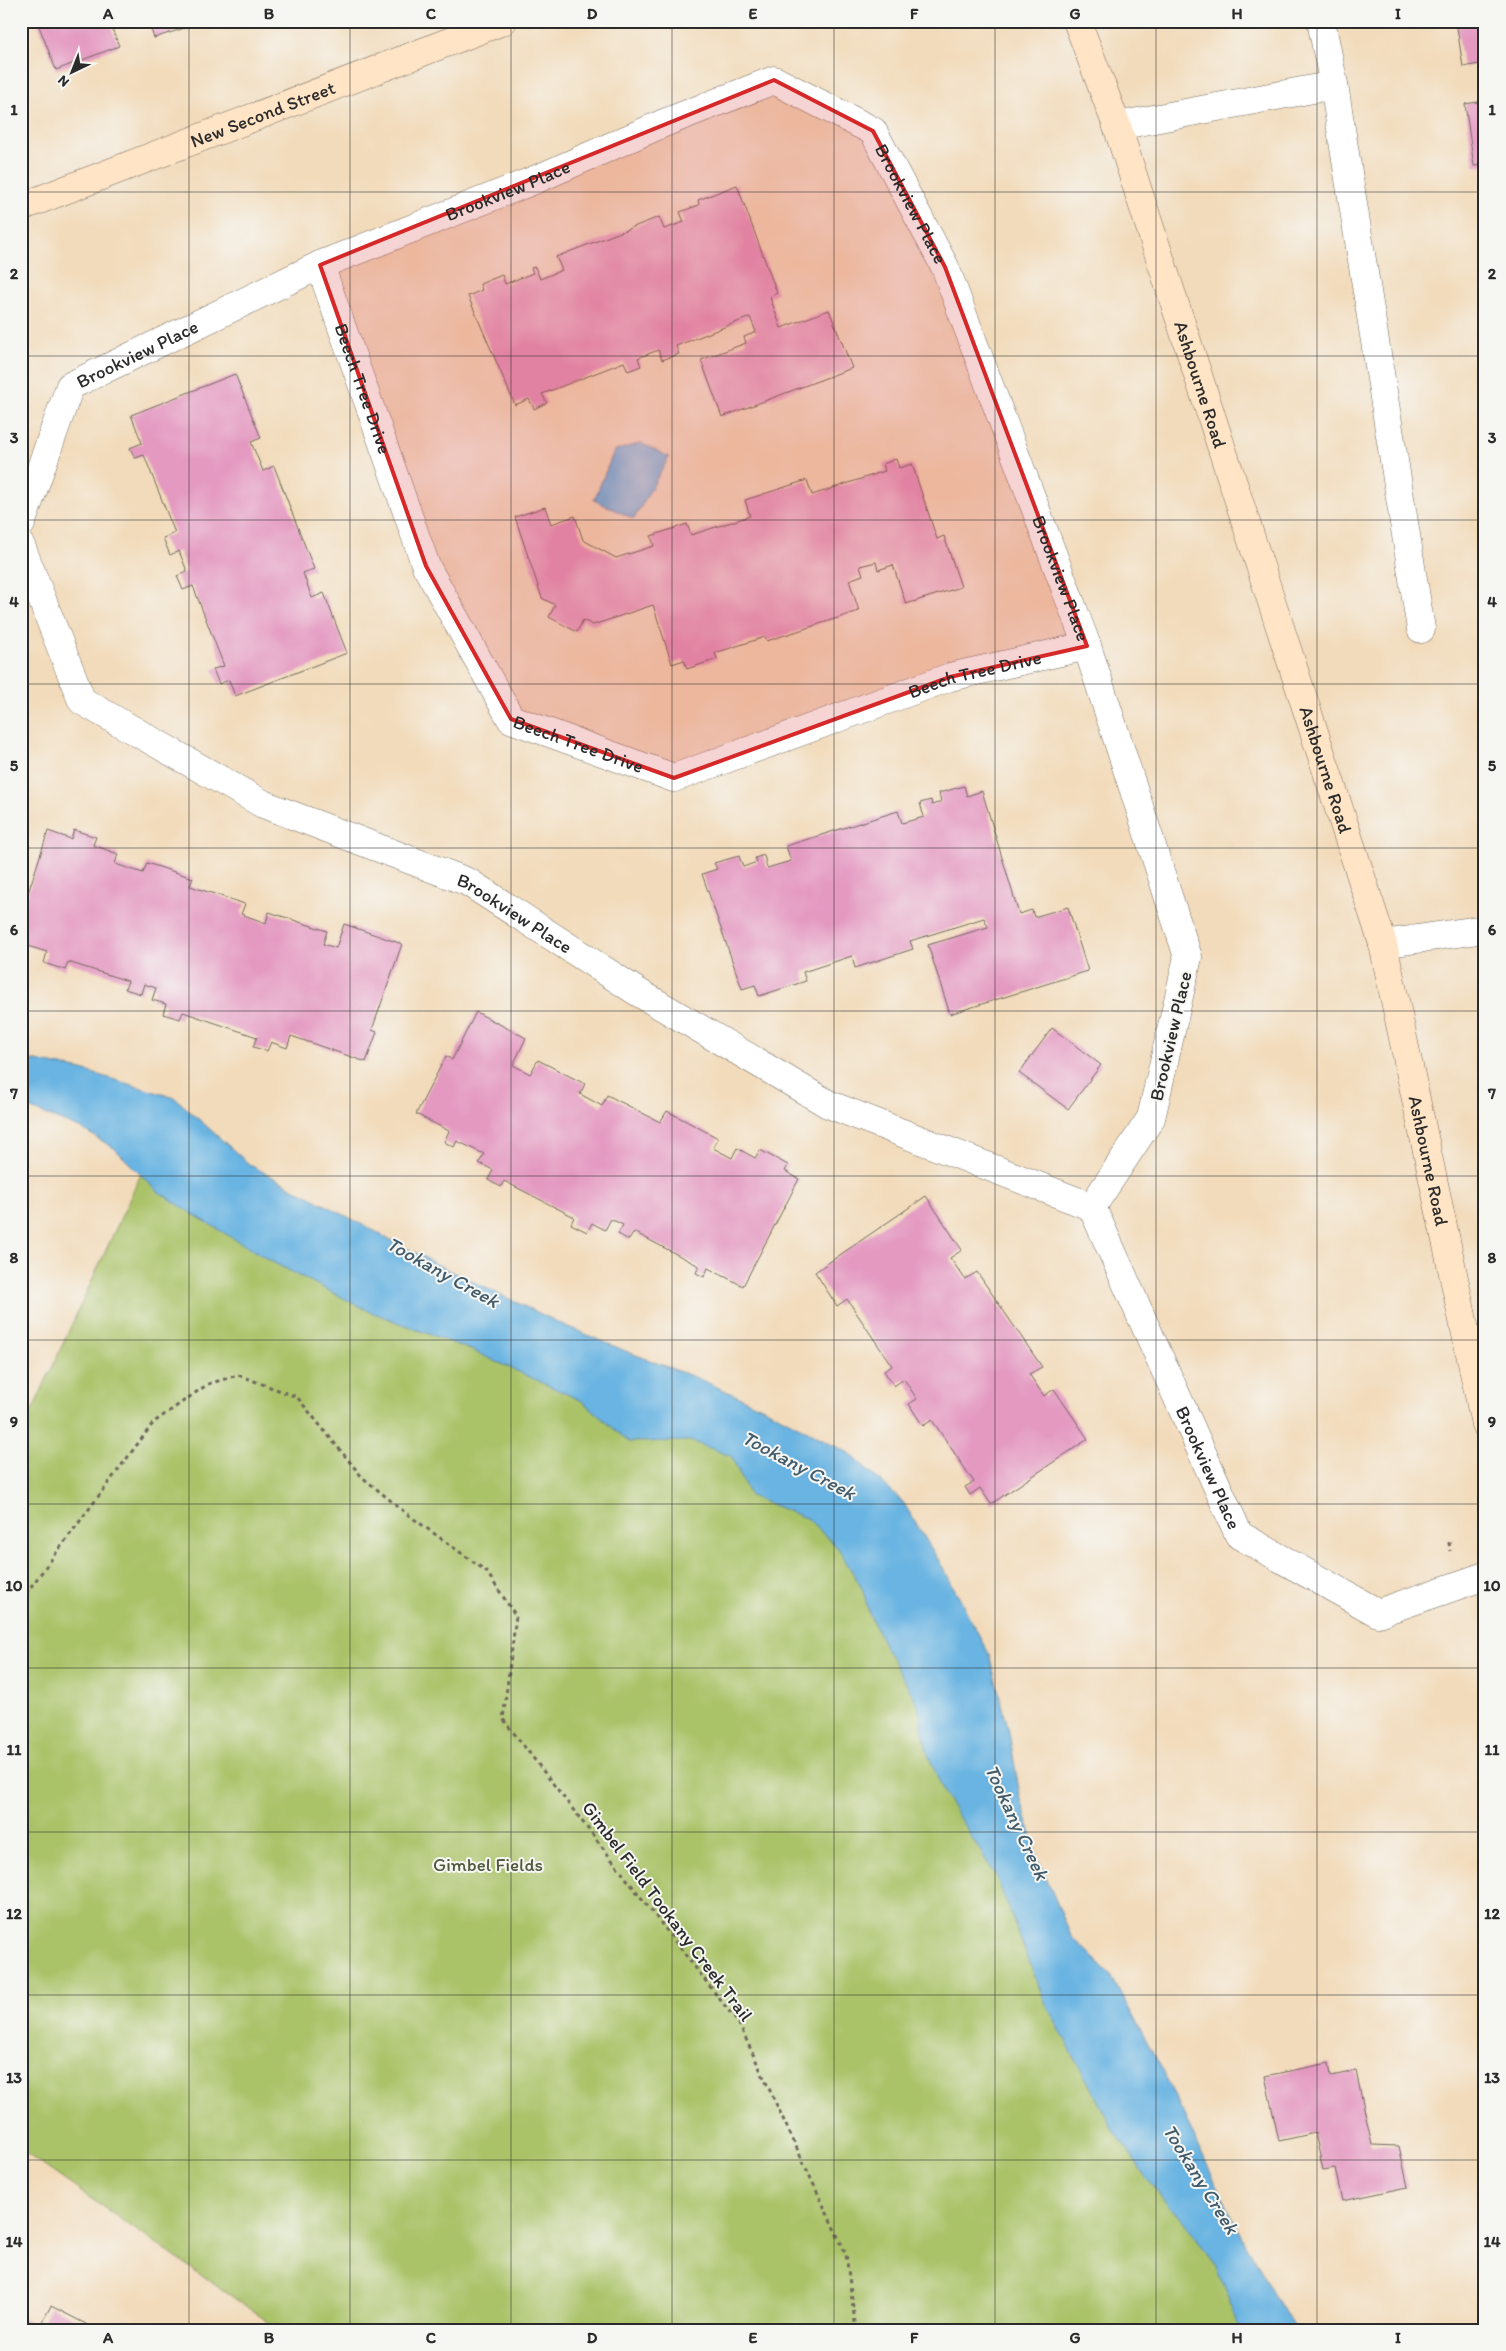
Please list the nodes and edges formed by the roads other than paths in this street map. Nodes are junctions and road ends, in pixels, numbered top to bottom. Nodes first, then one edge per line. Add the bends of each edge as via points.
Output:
1 (503, 21) edge
2 (1077, 21) edge
3 (1321, 21) edge
4 (1334, 85) junction
5 (1117, 126) junction
6 (21, 207) edge
7 (320, 265) junction
8 (21, 524) edge
9 (21, 546) edge
10 (1422, 630) dead end
11 (1087, 646) junction
12 (1485, 929) edge
13 (1383, 944) junction
14 (1092, 1207) junction
15 (1485, 1424) edge
16 (1485, 1576) edge

1 - 6 street, New Second Street
2 - 5 street, Ashbourne Road
3 - 4 street
4 - 5 street
4 - 10 street
5 - 13 street, Ashbourne Road
7 - 8 street, Brookview Place via 70,386
7 - 11 street, Beech Tree Drive via 426,566 510,719 674,778 950,677
7 - 11 street, Brookview Place via 537,179 664,122 774,80 873,132 945,267
9 - 14 street, Brookview Place via 82,701 263,804 468,882 636,991 828,1104
11 - 14 street, Brookview Place via 1188,957 1151,1118
12 - 13 street
13 - 15 street, Ashbourne Road
14 - 16 street, Brookview Place via 1239,1535 1378,1613

